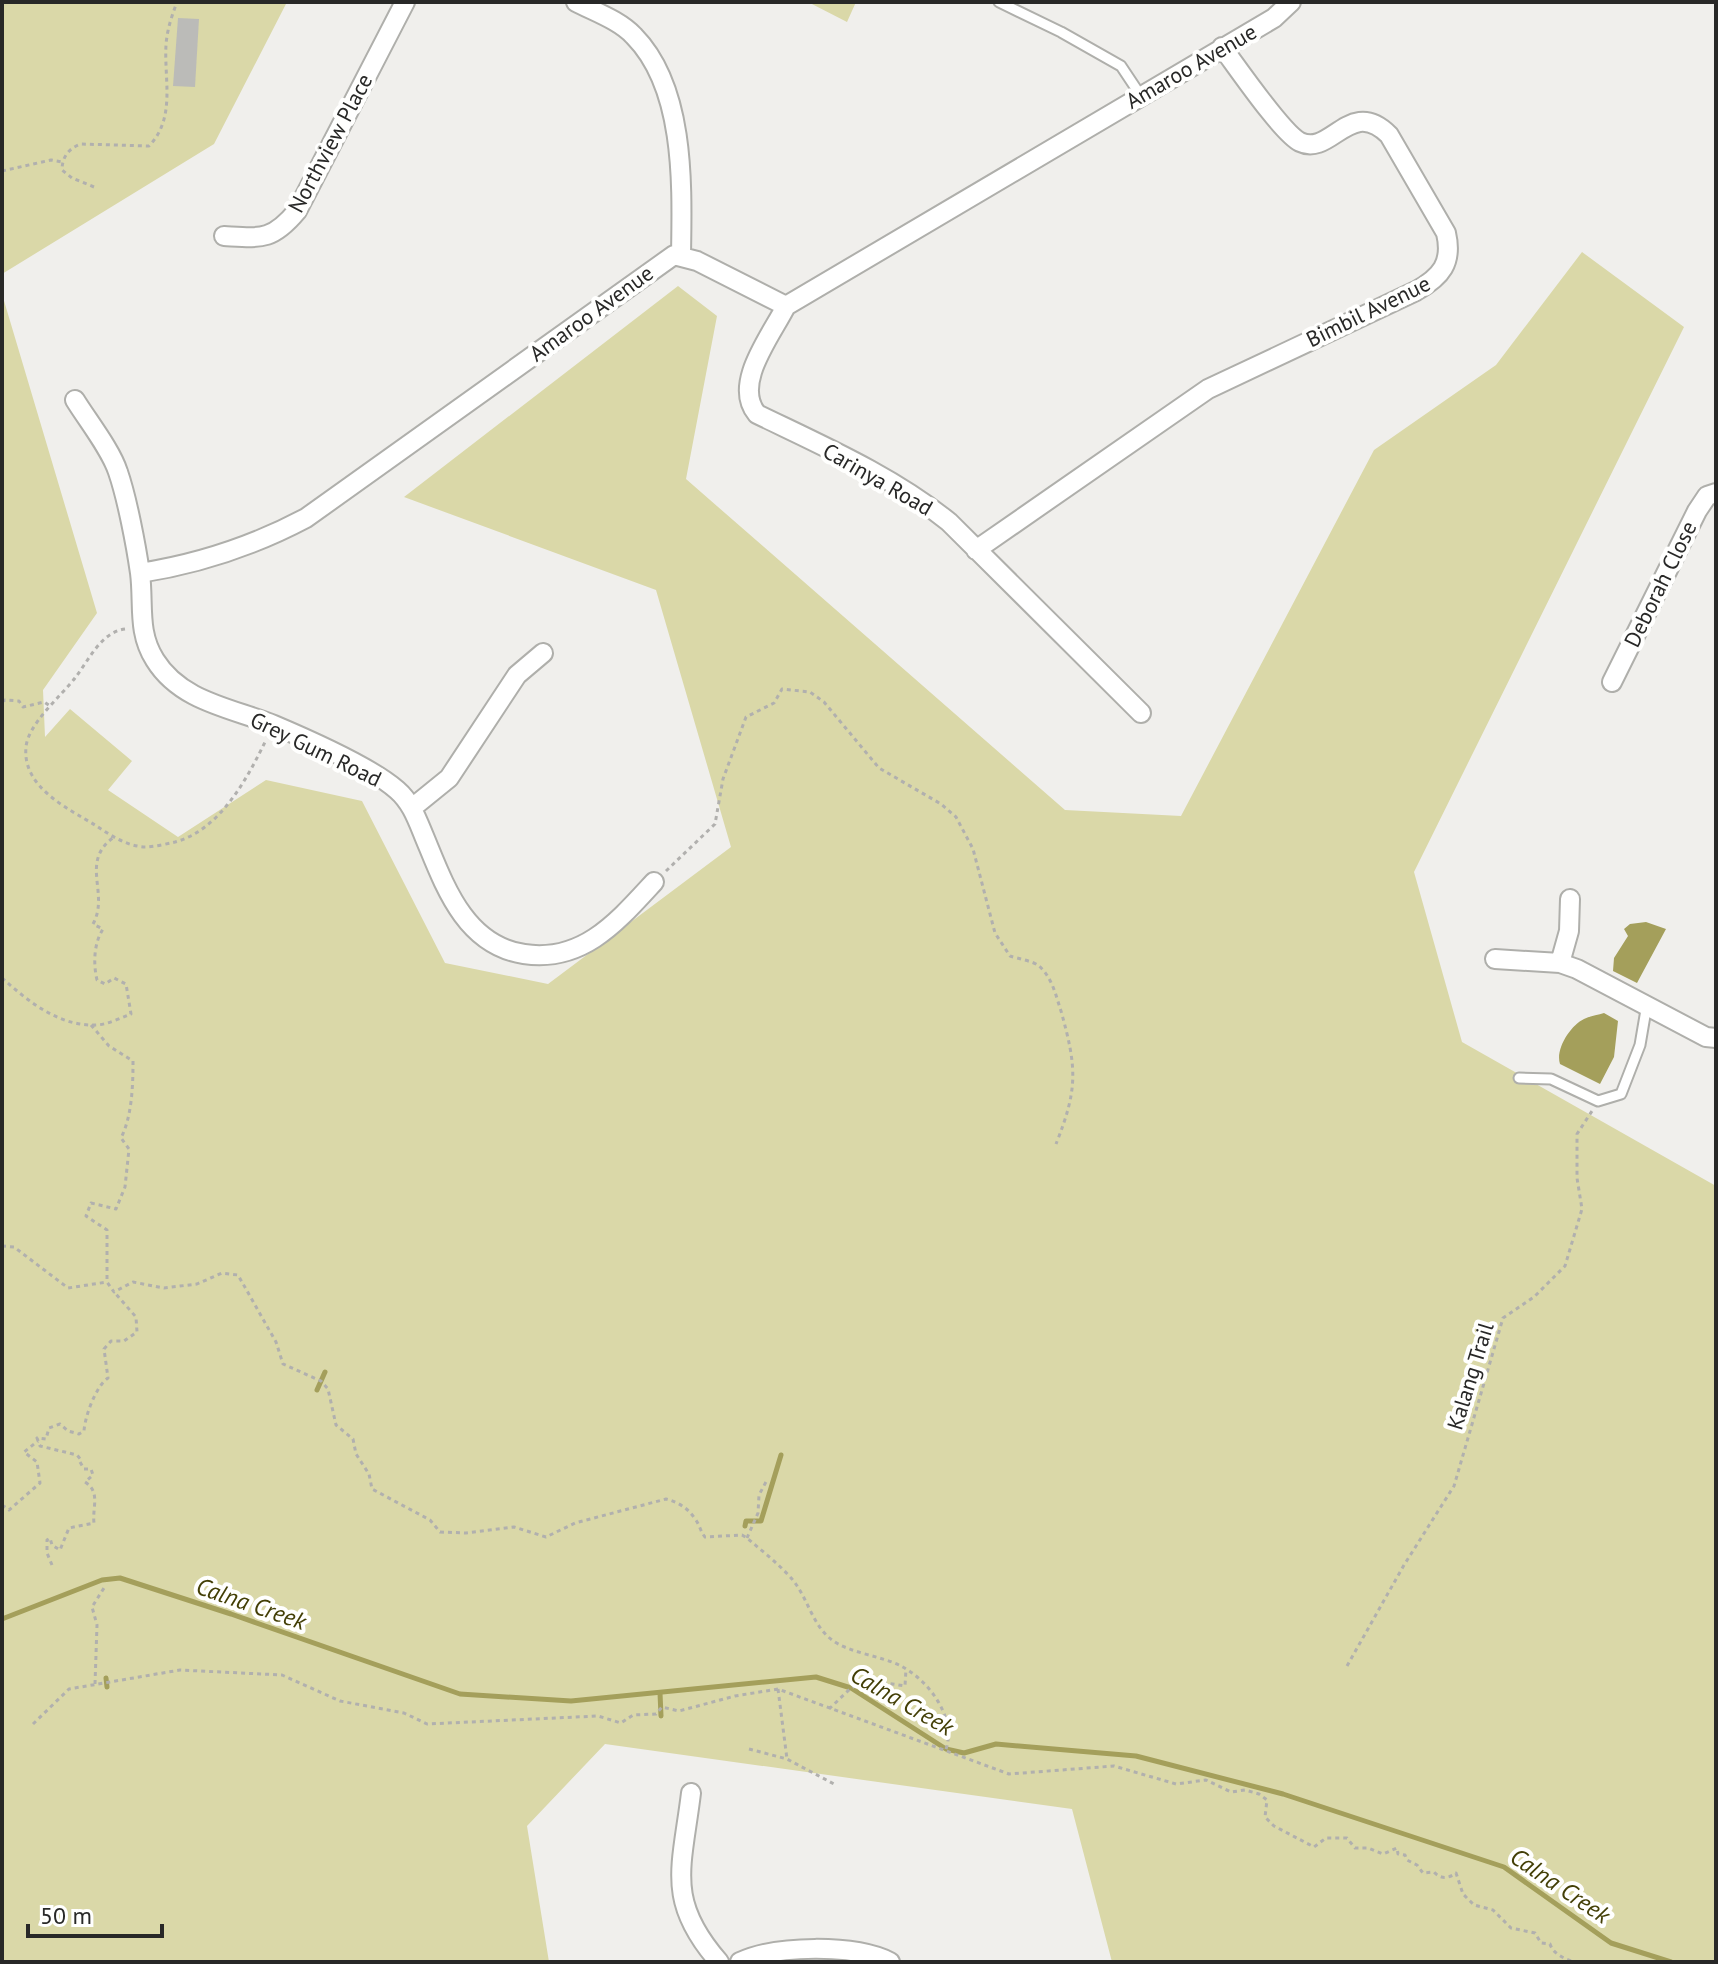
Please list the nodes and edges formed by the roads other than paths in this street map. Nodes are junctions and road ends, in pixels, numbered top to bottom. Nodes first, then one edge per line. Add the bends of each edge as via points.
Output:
1 (405, 2) edge
2 (576, 2) edge
3 (999, 2) edge
4 (1291, 2) edge
5 (1222, 47) junction
6 (1141, 96) junction
7 (224, 236) dead end
8 (681, 256) junction
9 (786, 306) junction
10 (75, 400) dead end
11 (1716, 493) edge
12 (976, 550) junction
13 (140, 573) junction
14 (543, 653) dead end
15 (1612, 682) dead end
16 (1141, 713) dead end
17 (412, 808) junction
18 (654, 882) road end
19 (1570, 899) dead end
20 (1495, 959) dead end
21 (1560, 963) junction
22 (1647, 1004) junction
23 (1716, 1038) edge
24 (1519, 1078) dead end
25 (691, 1793) dead end
26 (719, 1962) edge
27 (740, 1962) edge
28 (890, 1962) edge

1 - 7 street, Northview Place via 297,211 264,238
2 - 8 street via 633,34 662,80 677,137
3 - 6 lane via 1121,66
4 - 5 street, Amaroo Avenue via 1274,18
5 - 6 street, Amaroo Avenue
5 - 12 street, Bimbil Avenue via 1299,142 1318,143 1356,122 1380,126 1389,135 1446,233 1449,247 1441,271 1435,281 1416,291 1208,389
6 - 9 street, Amaroo Avenue
8 - 9 street
8 - 13 street, Amaroo Avenue via 667,258 306,518 248,544
9 - 12 street, Carinya Road via 748,380 750,406 900,486 949,522
10 - 13 street, Grey Gum Road via 118,470
11 - 15 street, Deborah Close via 1707,496 1697,511
12 - 16 street, Carinya Road
13 - 17 street, Grey Gum Road via 141,627 147,646 178,687 274,725 385,782
14 - 17 street via 517,675 449,778
17 - 18 street, Grey Gum Road via 458,909 486,939 508,950 543,955 576,950 617,922
19 - 21 street
20 - 21 street
21 - 22 street
22 - 23 street
22 - 24 lane via 1640,1045 1621,1094 1598,1101 1551,1079
25 - 26 street via 681,1891 689,1921
27 - 28 street via 759,1954 801,1950 867,1954

